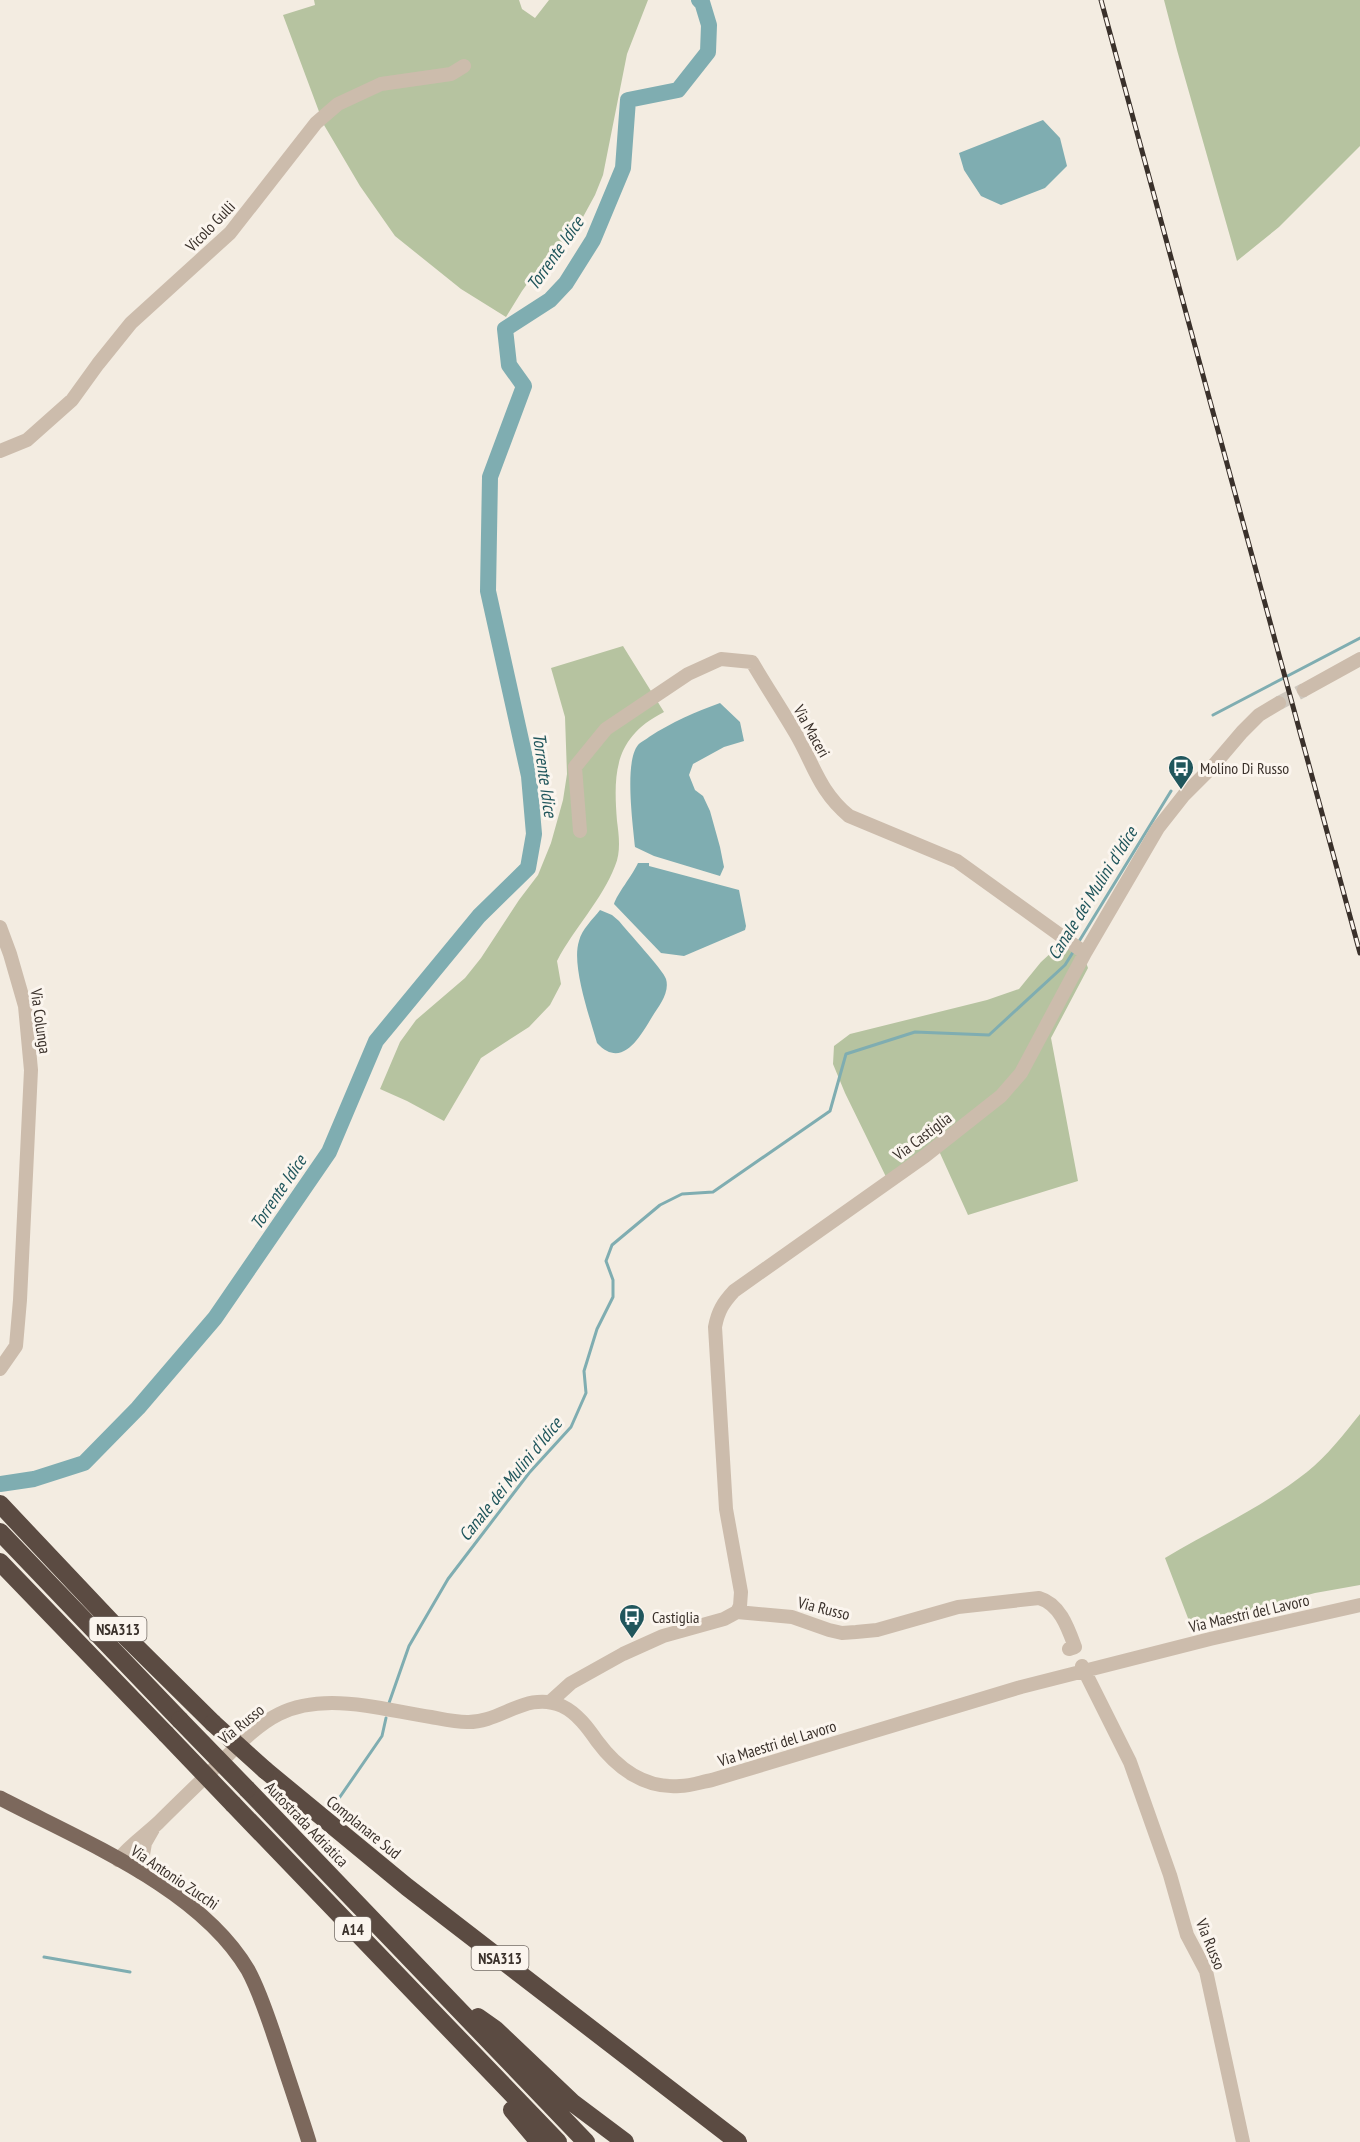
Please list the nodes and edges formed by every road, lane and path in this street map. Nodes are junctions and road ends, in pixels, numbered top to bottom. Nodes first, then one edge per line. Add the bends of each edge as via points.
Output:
1 (464, 66) dead end
2 (0, 451) edge
3 (1360, 659) edge
4 (1304, 690) tunnel mouth
5 (1279, 704) tunnel mouth
6 (580, 831) dead end
7 (0, 927) edge
8 (1079, 949) junction
9 (0, 1369) edge
10 (0, 1504) edge
11 (2, 1535) edge
12 (0, 1562) edge
13 (1360, 1605) edge
14 (737, 1612) junction
15 (1069, 1649) dead end
16 (1083, 1669) junction
17 (578, 1679) junction
18 (550, 1702) junction
19 (566, 1708) junction
20 (0, 1798) edge
21 (154, 1827) junction
22 (118, 1860) junction
23 (140, 1872) junction
24 (446, 1996) junction
25 (474, 2055) junction
26 (309, 2142) edge
27 (539, 2142) edge
28 (558, 2142) edge
29 (586, 2142) edge
30 (625, 2142) edge
31 (738, 2142) edge
32 (1243, 2142) edge

1 - 2 street, Vicolo Gulli via 451,74 381,84 338,104 316,123 230,233 131,324 72,400 27,440
3 - 4 street
5 - 8 street, Via Castiglia via 1242,732 1184,795
6 - 8 street, Via Maceri via 575,767 606,729 705,666 722,659 752,662 834,804 849,816 957,861
7 - 9 street, Via Colunga via 25,1006 31,1070 16,1346
8 - 14 street, Via Castiglia via 1021,1073 1001,1096 925,1156 734,1291 718,1312 715,1327 726,1509 741,1592
10 - 31 highway, Complanare Sud / NSA313, bridge via 119,1630 265,1770 407,1887
11 - 24 highway, Autostrada Adriatica / A14, bridge
12 - 25 highway, A14, bridge
13 - 16 street, Via Maestri del Lavoro
14 - 15 street, Via Russo via 792,1617 842,1633 877,1630 958,1607 1039,1598 1057,1609 1075,1647
14 - 17 street, Via Russo via 649,1642
16 - 19 street, Via Maestri del Lavoro via 681,1786 649,1782 621,1769
16 - 32 street, Via Russo via 1130,1762 1187,1935 1206,1971
17 - 18 street, Via Russo
17 - 19 street
18 - 19 street, Via Russo
18 - 21 street, Via Russo via 523,1704 473,1722 348,1704 320,1703 296,1708 265,1722 245,1738
20 - 22 main road, Via Antonio Zucchi
21 - 22 street, Via Russo
21 - 23 street, Via Russo via 145,1843
22 - 23 main road, Via Antonio Zucchi
23 - 26 main road, Via Antonio Zucchi via 207,1919 249,1972 269,2019
24 - 29 highway, Autostrada Adriatica / A14
24 - 30 highway via 495,2029 573,2103
25 - 27 highway via 493,2089
25 - 28 highway, A14

